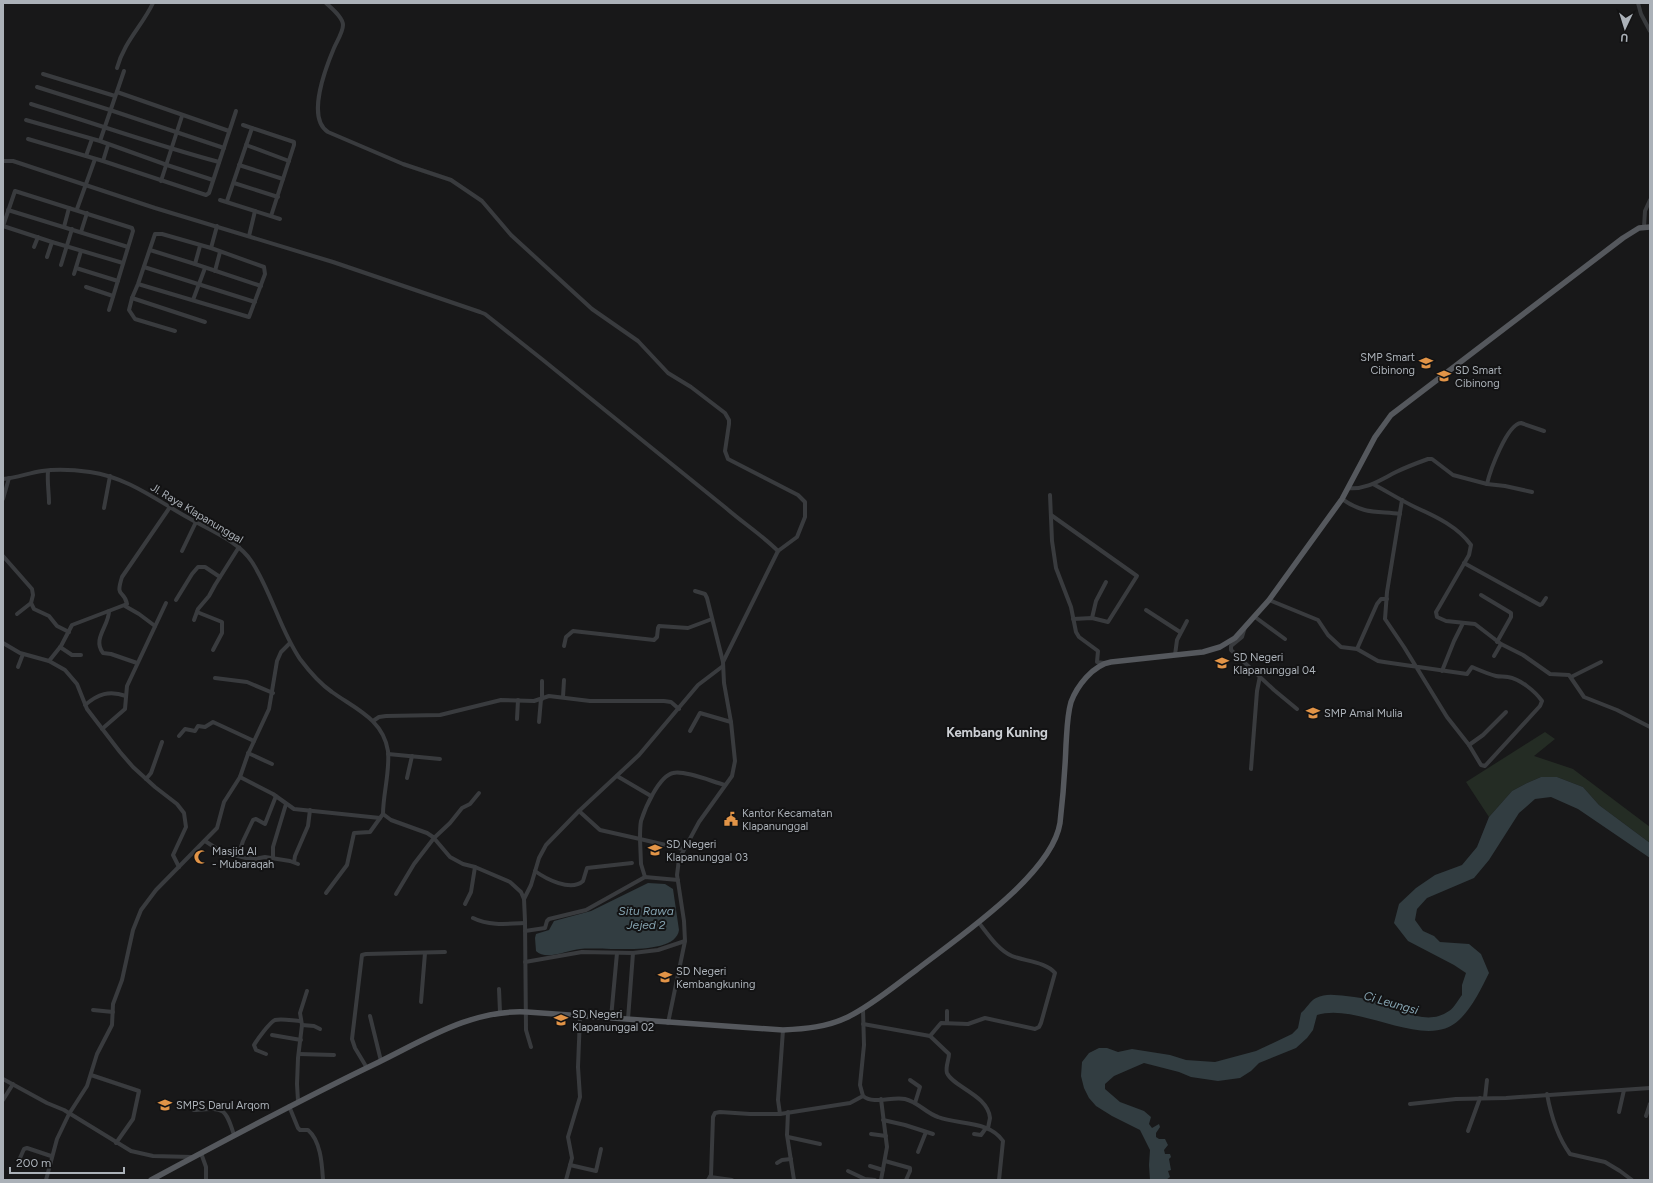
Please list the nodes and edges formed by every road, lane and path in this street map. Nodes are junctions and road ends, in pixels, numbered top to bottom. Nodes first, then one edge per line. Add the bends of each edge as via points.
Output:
1 (153, 3) edge
2 (326, 3) edge
3 (1638, 3) edge
4 (1650, 32) edge
5 (117, 68) dead end
6 (124, 71) dead end
7 (43, 74) dead end
8 (37, 88) dead end
9 (116, 94) junction
10 (31, 104) dead end
11 (110, 110) junction
12 (236, 111) dead end
13 (182, 116) junction
14 (26, 120) dead end
15 (243, 125) dead end
16 (105, 126) junction
17 (252, 128) junction
18 (229, 131) junction
19 (176, 133) junction
20 (28, 139) dead end
21 (92, 139) junction
22 (100, 141) junction
23 (108, 144) junction
24 (246, 145) junction
25 (224, 148) junction
26 (172, 149) junction
27 (86, 156) junction
28 (96, 160) junction
29 (103, 161) junction
30 (289, 161) junction
31 (3, 162) edge
32 (219, 162) junction
33 (167, 165) junction
34 (239, 165) junction
35 (283, 179) junction
36 (213, 180) junction
37 (161, 181) junction
38 (234, 183) junction
39 (86, 184) junction
40 (278, 197) junction
41 (220, 200) dead end
42 (1650, 200) edge
43 (227, 201) junction
44 (69, 208) junction
45 (77, 209) junction
46 (8, 210) junction
47 (255, 211) junction
48 (87, 213) junction
49 (271, 216) junction
50 (280, 219) dead end
51 (3, 226) edge
52 (64, 226) junction
53 (217, 226) junction
54 (1647, 227) edge
55 (72, 229) junction
56 (81, 232) junction
57 (249, 236) junction
58 (38, 237) junction
59 (52, 242) junction
60 (200, 246) junction
61 (34, 247) dead end
62 (67, 247) junction
63 (128, 247) junction
64 (210, 248) junction
65 (150, 250) junction
66 (81, 251) junction
67 (220, 252) junction
68 (47, 257) dead end
69 (123, 263) junction
70 (195, 264) junction
71 (61, 265) dead end
72 (144, 267) junction
73 (76, 268) junction
74 (205, 268) junction
75 (214, 271) junction
76 (74, 274) dead end
77 (118, 282) junction
78 (138, 284) junction
79 (199, 284) junction
80 (261, 286) junction
81 (86, 287) dead end
82 (113, 296) junction
83 (132, 298) junction
84 (193, 300) junction
85 (255, 302) junction
86 (109, 310) dead end
87 (206, 322) dead end
88 (174, 331) dead end
89 (1544, 431) dead end
90 (48, 471) junction
91 (110, 476) junction
92 (9, 478) junction
93 (3, 479) edge
94 (1373, 484) junction
95 (1487, 484) junction
96 (1348, 488) junction
97 (1532, 492) dead end
98 (1050, 495) dead end
99 (3, 499) edge
100 (1342, 499) junction
101 (1402, 500) junction
102 (49, 503) dead end
103 (170, 507) junction
104 (104, 508) dead end
105 (1400, 514) junction
106 (1050, 515) junction
107 (196, 522) junction
108 (239, 547) junction
109 (778, 551) junction
110 (182, 552) dead end
111 (3, 556) edge
112 (1464, 563) junction
113 (220, 577) junction
114 (1106, 582) dead end
115 (695, 591) dead end
116 (1481, 595) dead end
117 (1546, 598) dead end
118 (176, 600) dead end
119 (1269, 600) junction
120 (1387, 600) junction
121 (31, 603) junction
122 (166, 603) dead end
123 (125, 606) junction
124 (1146, 610) dead end
125 (109, 611) junction
126 (197, 612) junction
127 (17, 614) dead end
128 (1255, 617) junction
129 (1092, 618) junction
130 (194, 620) dead end
131 (712, 620) junction
132 (1073, 620) junction
133 (1187, 621) dead end
134 (1463, 623) junction
135 (155, 626) junction
136 (1245, 627) junction
137 (69, 632) junction
138 (1180, 632) junction
139 (1285, 639) dead end
140 (1499, 643) junction
141 (3, 644) edge
142 (290, 644) junction
143 (564, 646) dead end
144 (60, 647) junction
145 (1357, 648) junction
146 (213, 650) dead end
147 (23, 654) junction
148 (81, 655) dead end
149 (1175, 655) junction
150 (1494, 656) dead end
151 (49, 661) junction
152 (1601, 662) dead end
153 (137, 663) junction
154 (1104, 663) junction
155 (723, 664) junction
156 (18, 667) dead end
157 (1417, 667) junction
158 (1442, 671) junction
159 (1260, 676) junction
160 (1572, 677) junction
161 (215, 678) dead end
162 (564, 680) dead end
163 (542, 681) dead end
164 (273, 693) junction
165 (126, 696) junction
166 (563, 698) junction
167 (542, 699) junction
168 (518, 700) junction
169 (85, 705) junction
170 (679, 709) junction
171 (1297, 709) dead end
172 (1506, 712) dead end
173 (517, 718) dead end
174 (373, 721) junction
175 (539, 722) dead end
176 (731, 722) junction
177 (1650, 727) edge
178 (102, 729) junction
179 (690, 731) dead end
180 (179, 736) dead end
181 (254, 741) junction
182 (162, 742) dead end
183 (1469, 745) junction
184 (248, 753) junction
185 (388, 754) junction
186 (412, 756) junction
187 (440, 759) dead end
188 (272, 764) dead end
189 (1251, 769) dead end
190 (617, 776) junction
191 (240, 777) junction
192 (407, 778) dead end
193 (146, 779) junction
194 (725, 785) junction
195 (479, 793) dead end
196 (276, 796) junction
197 (651, 796) junction
198 (286, 804) junction
199 (310, 810) junction
200 (579, 811) junction
201 (382, 816) junction
202 (434, 838) junction
203 (640, 839) junction
204 (205, 841) junction
205 (684, 849) junction
206 (238, 856) junction
207 (273, 858) junction
208 (632, 863) dead end
209 (178, 867) junction
210 (475, 867) junction
211 (536, 871) junction
212 (644, 877) junction
213 (678, 880) junction
214 (326, 893) dead end
215 (396, 894) dead end
216 (524, 898) junction
217 (465, 904) dead end
218 (473, 918) dead end
219 (525, 923) junction
220 (979, 923) junction
221 (525, 931) junction
222 (685, 941) junction
223 (445, 952) dead end
224 (425, 953) junction
225 (617, 953) junction
226 (633, 953) junction
227 (525, 962) junction
228 (499, 988) dead end
229 (307, 992) dead end
230 (421, 1002) dead end
231 (863, 1008) junction
232 (93, 1010) dead end
233 (948, 1011) dead end
234 (113, 1012) junction
235 (500, 1012) junction
236 (527, 1012) junction
237 (370, 1016) dead end
238 (580, 1016) junction
239 (611, 1018) junction
240 (628, 1019) junction
241 (947, 1022) junction
242 (302, 1023) junction
243 (668, 1023) junction
244 (863, 1024) junction
245 (320, 1030) dead end
246 (783, 1030) junction
247 (272, 1035) dead end
248 (930, 1036) junction
249 (301, 1040) junction
250 (531, 1047) dead end
251 (266, 1054) dead end
252 (299, 1054) junction
253 (334, 1054) dead end
254 (382, 1061) junction
255 (367, 1068) junction
256 (91, 1075) junction
257 (3, 1079) edge
258 (910, 1080) dead end
259 (1487, 1080) dead end
260 (13, 1084) junction
261 (1650, 1088) edge
262 (1624, 1090) junction
263 (1547, 1094) junction
264 (863, 1096) junction
265 (1482, 1098) junction
266 (881, 1099) junction
267 (3, 1100) edge
268 (298, 1101) junction
269 (915, 1103) junction
270 (1410, 1104) dead end
271 (1650, 1104) edge
272 (289, 1106) junction
273 (194, 1110) dead end
274 (788, 1112) junction
275 (1619, 1112) dead end
276 (70, 1114) junction
277 (780, 1114) junction
278 (1646, 1116) dead end
279 (883, 1120) junction
280 (987, 1128) junction
281 (1468, 1131) dead end
282 (926, 1132) junction
283 (871, 1134) dead end
284 (932, 1134) dead end
285 (974, 1134) dead end
286 (234, 1135) junction
287 (886, 1136) junction
288 (788, 1137) junction
289 (116, 1143) junction
290 (820, 1144) dead end
291 (601, 1149) dead end
292 (918, 1152) dead end
293 (201, 1153) junction
294 (52, 1156) junction
295 (20, 1158) dead end
296 (192, 1158) junction
297 (791, 1159) junction
298 (884, 1161) junction
299 (777, 1163) dead end
300 (570, 1165) junction
301 (870, 1166) dead end
302 (883, 1170) junction
303 (848, 1171) dead end
304 (709, 1178) edge
305 (46, 1180) edge
306 (151, 1180) edge
307 (206, 1180) edge
308 (323, 1180) edge
309 (566, 1180) edge
310 (732, 1180) edge
311 (794, 1180) edge
312 (875, 1180) edge
313 (881, 1180) edge
314 (906, 1180) edge
315 (999, 1180) edge
316 (1632, 1180) edge

1 - 5 street via 122,53
2 - 109 street via 341,19 343,26 320,91 322,128 403,164 451,180 475,195 511,235 592,309 638,341 668,373 725,413 730,424 725,451 728,459 805,502 805,517 797,537
3 - 4 street
6 - 9 street
7 - 9 street
8 - 11 street
9 - 11 street
9 - 13 street
10 - 16 street
11 - 16 street
11 - 19 street
12 - 18 street
13 - 18 street
13 - 19 street
14 - 21 street
15 - 17 street
16 - 22 street
16 - 26 street
17 - 24 street
17 - 30 street via 294,142
18 - 25 street
19 - 25 street
19 - 26 street
20 - 27 street
21 - 22 street
21 - 27 street
22 - 23 street
23 - 29 street
23 - 33 street
24 - 30 street
24 - 34 street
25 - 32 street
26 - 32 street
26 - 33 street
27 - 28 street
28 - 29 street
28 - 39 street
29 - 37 street
30 - 35 street
31 - 39 street via 13,161
32 - 36 street
33 - 36 street
33 - 37 street
34 - 35 street
34 - 38 street
35 - 40 street
36 - 37 street via 206,195
38 - 40 street
38 - 43 street
39 - 45 street
39 - 53 street
40 - 49 street
41 - 43 street
42 - 54 street via 1646,211
43 - 47 street
44 - 45 street
44 - 46 street via 15,191
44 - 52 street
45 - 48 street
46 - 51 street
46 - 52 street
47 - 49 street
47 - 57 street
48 - 56 street
48 - 63 street via 133,228
49 - 50 street
51 - 58 street
52 - 55 street
53 - 57 street
53 - 64 street
54 - 96 main road via 1635,230 1623,238 1393,413 1375,437
55 - 56 street
55 - 62 street
56 - 63 street
57 - 109 street via 485,314
58 - 59 street
58 - 61 street
59 - 62 street
59 - 68 street
60 - 64 street
60 - 65 street via 157,233 154,235
60 - 70 street
62 - 66 street
62 - 71 street
63 - 69 street
64 - 67 street
65 - 70 street
65 - 72 street
66 - 69 street
66 - 73 street
67 - 75 street
67 - 80 street via 264,267
69 - 77 street
70 - 74 street
72 - 78 street
72 - 79 street
73 - 76 street
73 - 77 street
74 - 75 street
74 - 79 street
75 - 80 street
77 - 82 street
78 - 83 street
78 - 84 street
79 - 84 street
79 - 85 street
80 - 85 street
81 - 82 street
82 - 86 street
83 - 87 street
83 - 88 street via 129,310 135,319
84 - 85 street via 248,317
89 - 95 street via 1521,423 1511,428 1489,473
90 - 91 street, Jl. Raya Klapanunggal via 88,472
90 - 92 street, Jl. Raya Klapanunggal
90 - 102 street
91 - 103 street, Jl. Raya Klapanunggal
91 - 104 street
92 - 93 street, Jl. Raya Klapanunggal
92 - 99 street
94 - 95 street via 1428,459 1453,475
94 - 96 street
94 - 101 street
95 - 97 street
96 - 100 main road
98 - 106 street
100 - 105 street via 1364,511
100 - 119 main road
101 - 105 street
101 - 112 street via 1438,517 1468,541 1471,549
103 - 107 street, Jl. Raya Klapanunggal
103 - 123 street via 122,577 119,593 127,602
105 - 120 street
106 - 129 street via 1137,576 1108,622
106 - 132 street via 1054,561 1069,601
107 - 108 street, Jl. Raya Klapanunggal
107 - 110 street
108 - 113 street
108 - 142 street, Jl. Raya Klapanunggal via 252,562 272,598
109 - 155 street
111 - 121 street via 32,589
112 - 117 street via 1540,605
112 - 134 street via 1436,614 1446,621
113 - 118 street via 205,567 198,567
113 - 126 street via 210,596
114 - 129 street via 1096,601
115 - 131 street via 705,594
116 - 140 street via 1511,613
119 - 128 main road
119 - 145 street via 1318,620 1328,635 1341,647
120 - 145 street via 1381,599 1377,604
120 - 157 street via 1385,619
121 - 127 street
121 - 137 street via 34,609
122 - 135 street
123 - 125 street
123 - 135 street
124 - 138 street
125 - 137 street via 77,622 72,625
125 - 153 street via 98,642 100,650 102,653
126 - 130 street
126 - 146 street via 222,622 221,634
128 - 136 main road
128 - 139 street
129 - 132 street
131 - 143 street via 688,628 660,626 654,640 573,631 566,637
131 - 155 street
132 - 154 street via 1077,634 1098,651 1097,662
133 - 138 street
134 - 140 street via 1475,624
134 - 158 street
135 - 153 street
136 - 149 main road via 1220,648
136 - 159 street via 1242,637 1231,646 1231,650
137 - 144 street
138 - 149 street
140 - 150 street
140 - 160 street via 1523,655 1550,674
141 - 147 street
142 - 164 street via 281,652 277,661
142 - 174 street, Jl. Raya Klapanunggal via 315,677
144 - 148 street via 72,654
144 - 151 street
145 - 157 street via 1378,661
147 - 151 street
147 - 156 street
149 - 154 main road
151 - 169 street via 65,670 77,684
152 - 160 street
153 - 165 street via 127,686
154 - 220 main road via 1083,682 1071,703 1062,811 1057,836 1048,853 1032,872
155 - 170 street via 698,685
155 - 176 street
157 - 158 street
157 - 183 street via 1447,717
158 - 183 street via 1467,674 1472,667 1496,676 1508,677 1521,682 1542,701 1484,766
159 - 171 street
159 - 189 street
160 - 177 street via 1584,697
161 - 164 street via 247,682
162 - 166 street
163 - 167 street
164 - 181 street via 270,709
165 - 169 street via 112,692 97,696
165 - 178 street via 125,709
166 - 167 street via 549,696
166 - 170 street via 664,701 671,702
167 - 168 street
167 - 175 street
168 - 173 street
168 - 174 street via 501,700 440,715 381,717
169 - 178 street
170 - 190 street
172 - 183 street via 1484,736
174 - 185 street, Jl. Raya Klapanunggal via 384,740
176 - 179 street via 700,713
176 - 194 street via 735,767
178 - 193 street
180 - 181 street via 185,729 195,731 198,726 205,727 213,722
181 - 184 street
182 - 193 street via 151,773
184 - 188 street
184 - 191 street
185 - 186 street
185 - 201 street, Jl. Raya Klapanunggal
186 - 187 street
186 - 192 street
190 - 197 street
190 - 200 street
191 - 196 street
191 - 204 street via 224,802 216,828
193 - 209 street via 184,813 186,827 173,855
194 - 197 street via 674,772 669,774
194 - 205 street
195 - 202 street
196 - 198 street
196 - 206 street via 265,824 254,819
197 - 203 street via 641,821
198 - 199 street via 294,809
198 - 207 street via 273,847
199 - 201 street
199 - 207 street via 308,826 295,856 296,863
200 - 203 street via 600,830
200 - 211 street via 546,845
201 - 202 street via 420,829
201 - 214 street via 370,832 354,833 347,865
202 - 210 street via 450,856
202 - 215 street
203 - 205 street
203 - 212 street
204 - 206 street via 218,850
204 - 209 street
205 - 213 street via 678,866
206 - 207 street via 252,859
208 - 211 street via 586,868 583,881 578,884 552,882
209 - 234 street via 141,910 133,930 124,976 114,1001
210 - 216 street via 510,882 519,889
210 - 217 street via 471,892
211 - 216 street
212 - 213 street
212 - 221 street via 586,910 549,919 545,928
213 - 222 street
216 - 219 street
218 - 219 street via 481,922
219 - 221 street
220 - 231 main road
220 - 241 street via 1007,953 1056,973 1041,1023 1034,1029 988,1018 968,1024
221 - 227 street
222 - 226 street via 658,950
222 - 243 street
223 - 224 street
224 - 230 street
224 - 255 street via 366,954 361,957 352,1038
225 - 226 street
225 - 227 street via 582,952
225 - 239 street
226 - 240 street
227 - 236 street
228 - 235 street
229 - 242 street via 300,1012
231 - 244 street
231 - 246 main road via 824,1026
232 - 234 street
233 - 241 street
234 - 256 street via 112,1025 97,1054
235 - 236 main road
235 - 254 main road via 468,1021 434,1035
236 - 238 main road
236 - 250 street via 526,1032
237 - 254 street
238 - 239 main road
238 - 300 street via 580,1097 568,1137 572,1155
239 - 240 main road
240 - 243 main road
241 - 248 street via 941,1023
242 - 245 street
242 - 249 street
242 - 251 street via 278,1020 273,1022 254,1044 256,1050
243 - 246 main road
244 - 248 street
244 - 264 street via 864,1045 860,1085
246 - 277 street via 778,1100
247 - 249 street
248 - 280 street via 948,1054 949,1076 974,1094 986,1108 990,1115
249 - 252 street
252 - 253 street
252 - 268 street
254 - 255 main road
255 - 268 main road
256 - 276 street
256 - 289 street via 139,1091 133,1118
257 - 260 street
258 - 269 street via 920,1087
259 - 265 street
260 - 267 street
260 - 276 street
261 - 262 street
262 - 263 street
262 - 275 street
263 - 265 street
263 - 316 street via 1552,1120 1570,1154 1605,1162
264 - 266 street via 872,1100
264 - 274 street via 850,1103
265 - 270 street
265 - 281 street
266 - 269 street via 904,1098
266 - 279 street
268 - 272 main road
269 - 280 street via 938,1117
271 - 278 street
272 - 286 main road
272 - 308 street via 298,1128 308,1130 312,1134 320,1154
273 - 286 street via 214,1109 224,1112
274 - 277 street
274 - 288 street
276 - 289 street
276 - 294 street via 57,1139
277 - 304 street via 715,1113
279 - 282 street
279 - 287 street
280 - 285 street via 981,1135
280 - 315 street via 1003,1141
282 - 284 street
282 - 292 street
283 - 287 street
286 - 293 main road
287 - 298 street
288 - 290 street
288 - 297 street
289 - 296 street via 141,1154
291 - 300 street via 596,1172
293 - 296 main road
293 - 307 street via 206,1167
294 - 295 street via 27,1148
294 - 305 street
296 - 306 main road
297 - 299 street
297 - 311 street
298 - 302 street
298 - 314 street via 910,1168
300 - 309 street
301 - 302 street
302 - 313 street
303 - 312 street via 864,1179
304 - 310 street

